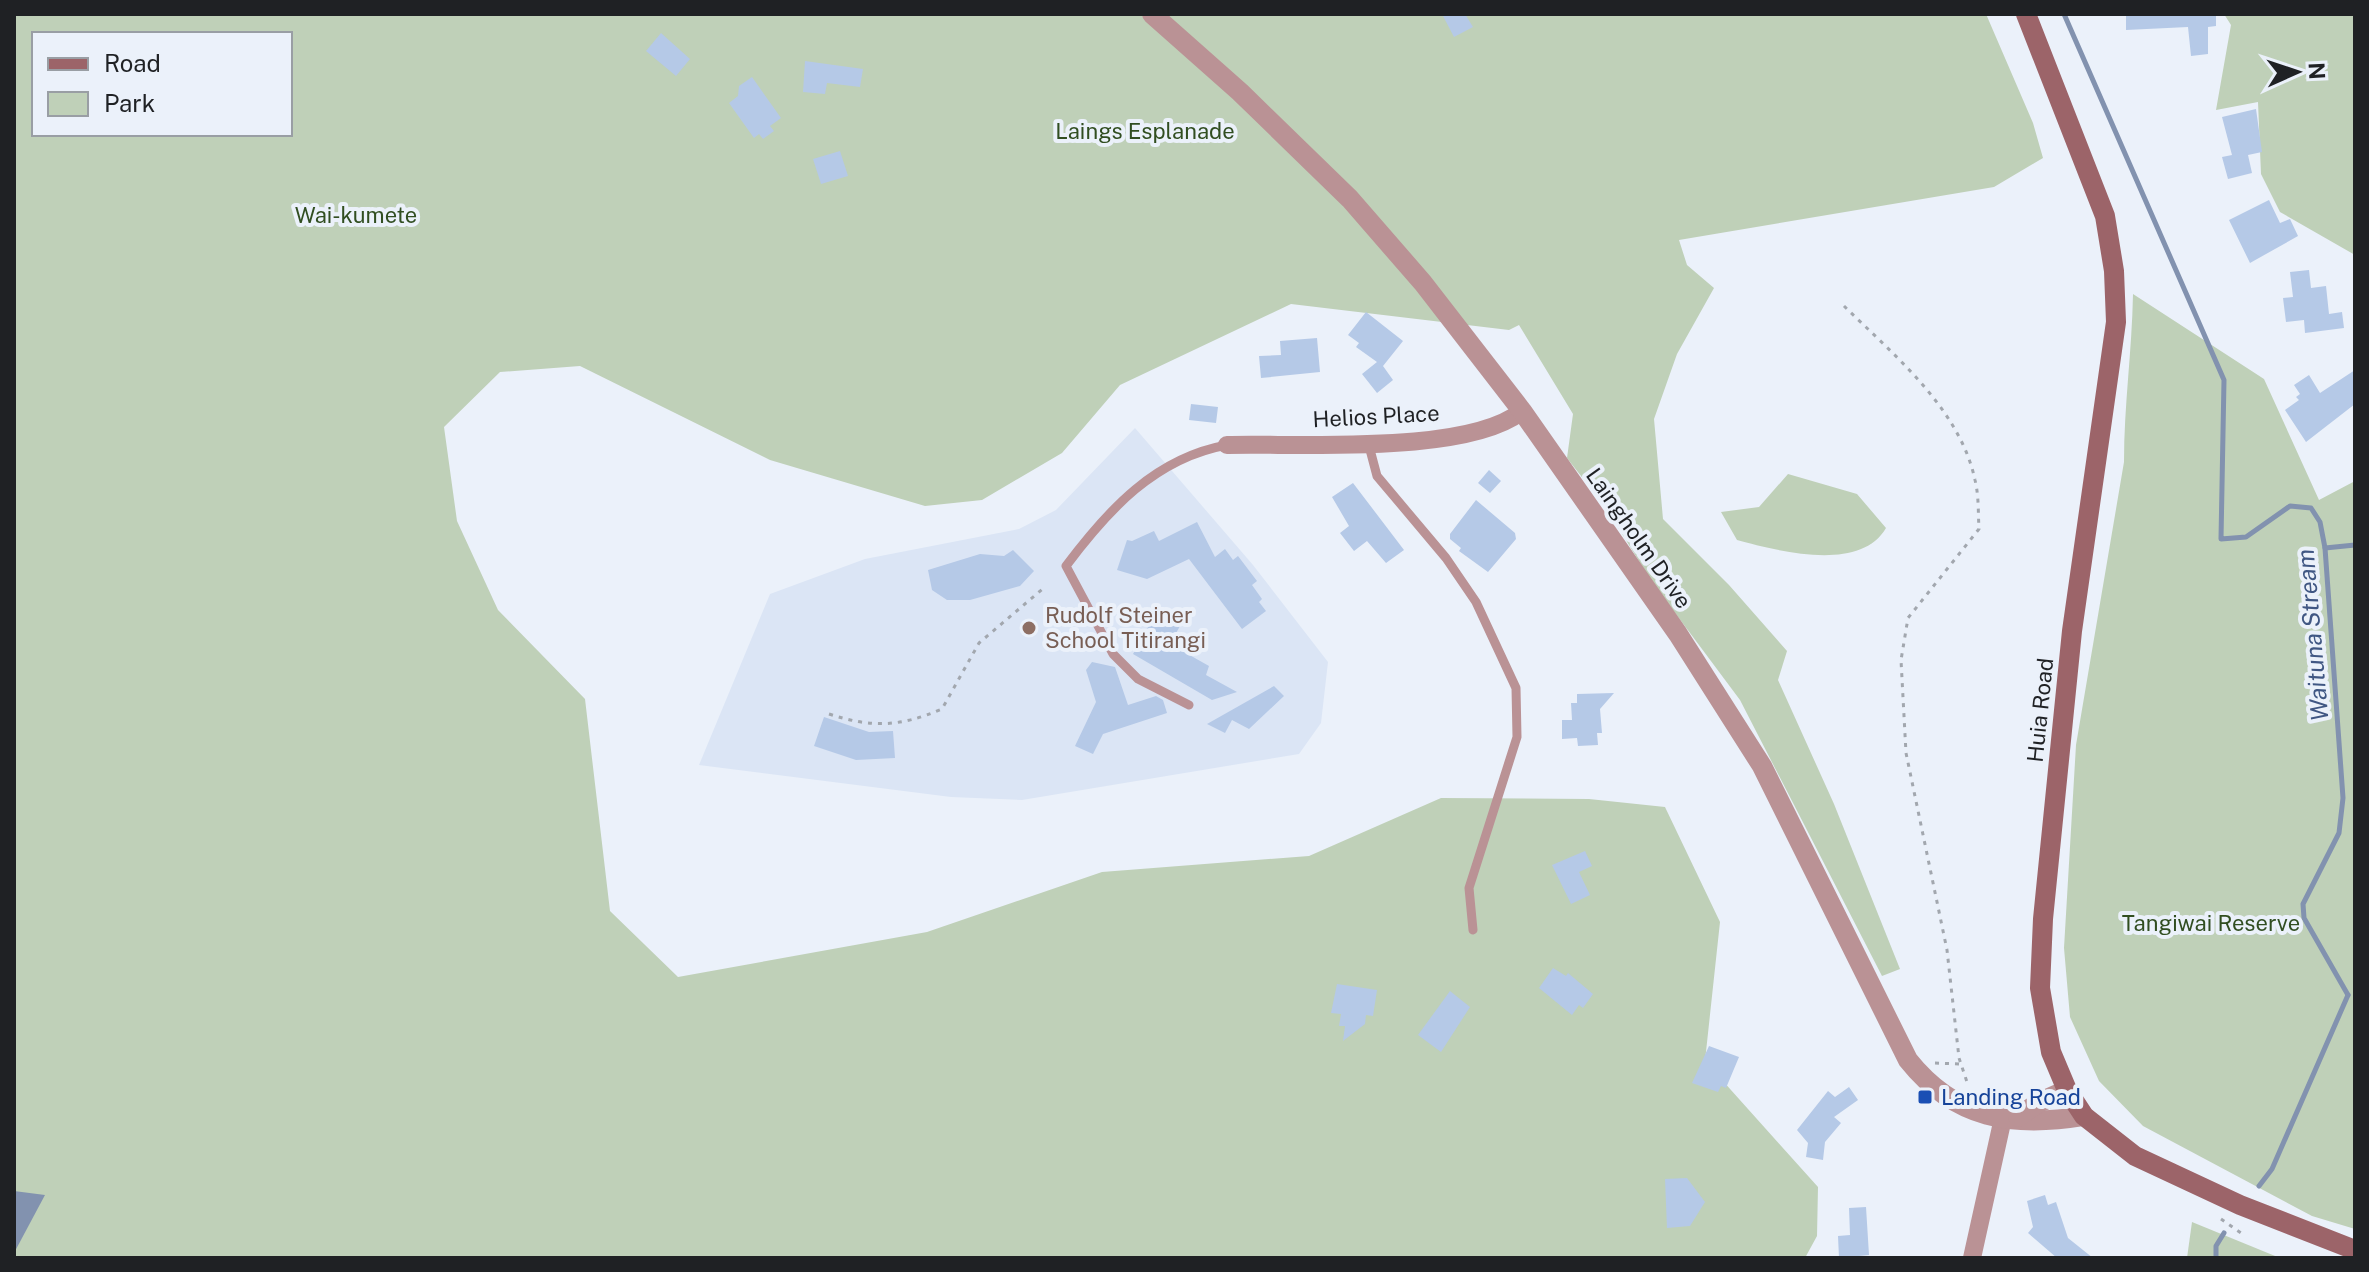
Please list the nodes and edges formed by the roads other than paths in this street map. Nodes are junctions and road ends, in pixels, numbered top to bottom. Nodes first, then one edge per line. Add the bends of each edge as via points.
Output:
1 (1152, 14) edge
2 (2026, 14) edge
3 (1522, 411) junction
4 (1368, 442) junction
5 (1227, 445) joint
6 (1189, 705) dead end
7 (1473, 930) dead end
8 (2067, 1090) junction
9 (2084, 1116) junction
10 (2011, 1118) junction
11 (2355, 1250) edge
12 (1972, 1258) edge

1 - 3 street, Laingholm Drive via 1350,199
2 - 8 main road, Huia Road via 2100,198 2116,299 2113,365 2065,692 2040,958 2043,1018
3 - 4 street, Helios Place via 1485,431
3 - 10 street, Laingholm Drive via 1678,634 1762,766 1908,1060 1948,1099 1974,1112
4 - 5 street, Helios Place
4 - 7 lane via 1377,476 1476,602 1516,688 1517,737 1469,888
5 - 6 lane via 1180,459 1114,505 1066,566 1113,654 1138,679
8 - 9 main road, Huia Road
8 - 10 street
9 - 10 street, Laingholm Drive via 2046,1122
9 - 11 main road, Huia Road via 2135,1156 2181,1179
10 - 12 street

